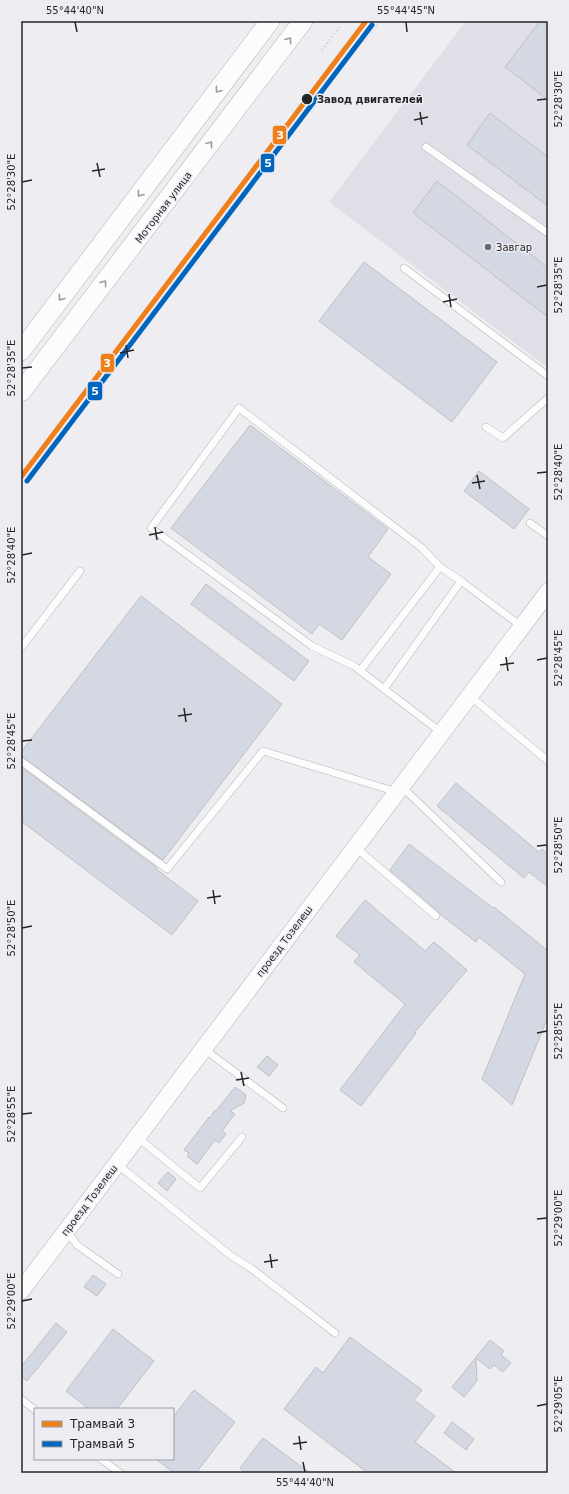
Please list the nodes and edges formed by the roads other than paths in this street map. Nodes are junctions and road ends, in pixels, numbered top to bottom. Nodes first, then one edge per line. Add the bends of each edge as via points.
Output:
1 (270, 21) edge
2 (303, 21) edge
3 (426, 147) dead end
4 (548, 233) edge
5 (404, 268) dead end
6 (36, 330) junction
7 (56, 346) junction
8 (21, 351) edge
9 (548, 376) edge
10 (21, 392) edge
11 (548, 398) edge
12 (486, 427) dead end
13 (530, 523) dead end
14 (548, 536) edge
15 (440, 567) junction
16 (80, 571) dead end
17 (461, 581) junction
18 (548, 592) edge
19 (522, 627) junction
20 (21, 648) edge
21 (360, 671) junction
22 (384, 688) junction
23 (470, 696) junction
24 (442, 733) junction
25 (21, 761) edge
26 (548, 761) edge
27 (399, 789) junction
28 (355, 847) junction
29 (501, 882) dead end
30 (436, 916) dead end
31 (204, 1049) junction
32 (283, 1108) dead end
33 (137, 1137) junction
34 (242, 1137) dead end
35 (116, 1164) junction
36 (66, 1230) junction
37 (118, 1274) dead end
38 (21, 1291) edge
39 (334, 1333) dead end
40 (21, 1399) edge
41 (34, 1409) edge
42 (102, 1460) edge
43 (120, 1473) edge

1 -> 6 main road
7 -> 2 main road, Моторная улица
3 - 4 lane
5 - 9 lane
6 - 7 main road
6 - 8 main road
7 - 10 main road, Моторная улица
11 - 12 lane via 503,438
13 - 14 lane
15 - 17 lane
15 - 21 lane
15 - 21 lane via 422,548 239,408 151,528 312,646
16 - 20 lane
17 - 19 lane
17 - 22 lane
18 - 19 street, проезд Тозелеш
19 - 23 street, проезд Тозелеш
21 - 22 lane
22 - 24 lane
23 - 24 street, проезд Тозелеш
23 - 26 lane
24 - 27 street, проезд Тозелеш
25 - 27 lane via 167,869 263,751
27 - 28 street, проезд Тозелеш
27 - 29 lane
28 - 30 lane
28 - 31 street, проезд Тозелеш
31 - 32 lane
31 - 33 street, проезд Тозелеш
33 - 34 lane via 200,1188
33 - 35 street, проезд Тозелеш
35 - 36 street, проезд Тозелеш
35 - 39 lane via 230,1255
36 - 37 lane via 77,1245
36 - 38 street, проезд Тозелеш
40 - 41 lane
42 - 43 lane

